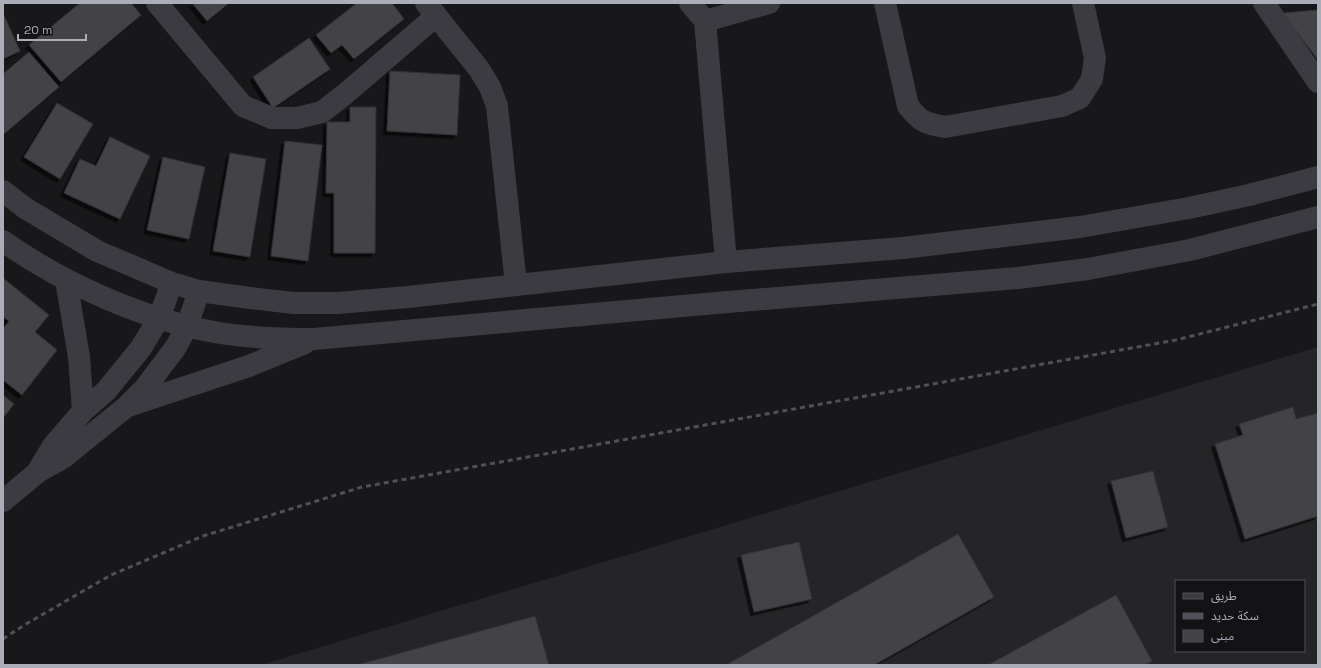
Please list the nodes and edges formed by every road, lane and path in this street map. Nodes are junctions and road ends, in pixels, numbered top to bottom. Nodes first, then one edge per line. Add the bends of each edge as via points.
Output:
1 (158, 3) edge
2 (690, 3) edge
3 (768, 3) edge
4 (885, 3) edge
5 (1083, 3) edge
6 (1264, 3) edge
7 (431, 9) edge
8 (704, 21) junction
9 (1318, 82) edge
10 (1318, 177) edge
11 (3, 191) edge
12 (1318, 217) edge
13 (3, 240) edge
14 (726, 262) junction
15 (66, 280) junction
16 (172, 283) junction
17 (516, 285) junction
18 (199, 291) junction
19 (159, 318) junction
20 (187, 326) junction
21 (314, 339) junction
22 (126, 407) junction
23 (83, 410) junction
24 (38, 472) junction
25 (3, 501) edge

1 - 7 street via 244,106 272,118 297,118 322,112 344,95
2 - 8 street
3 - 8 street
4 - 5 street via 908,106 918,119 945,127 1062,106 1080,98 1092,79 1095,58
6 - 9 street
7 - 17 street via 479,69 490,87 497,106
8 - 14 street
10 - 14 street via 1189,208 1080,227 903,248
11 - 16 street via 25,208 97,251
12 - 21 street via 1190,250 1088,269 1018,278
13 - 15 street
14 - 17 street
15 - 19 street
15 - 23 street via 79,357
16 - 18 street
16 - 19 street
17 - 18 street via 338,303 294,303
18 - 20 street
19 - 20 street
19 - 23 street via 124,370 106,391
20 - 21 street via 250,337
20 - 22 street via 166,362
21 - 22 street via 249,366
22 - 24 street via 63,458
23 - 24 street via 53,446
24 - 25 street

